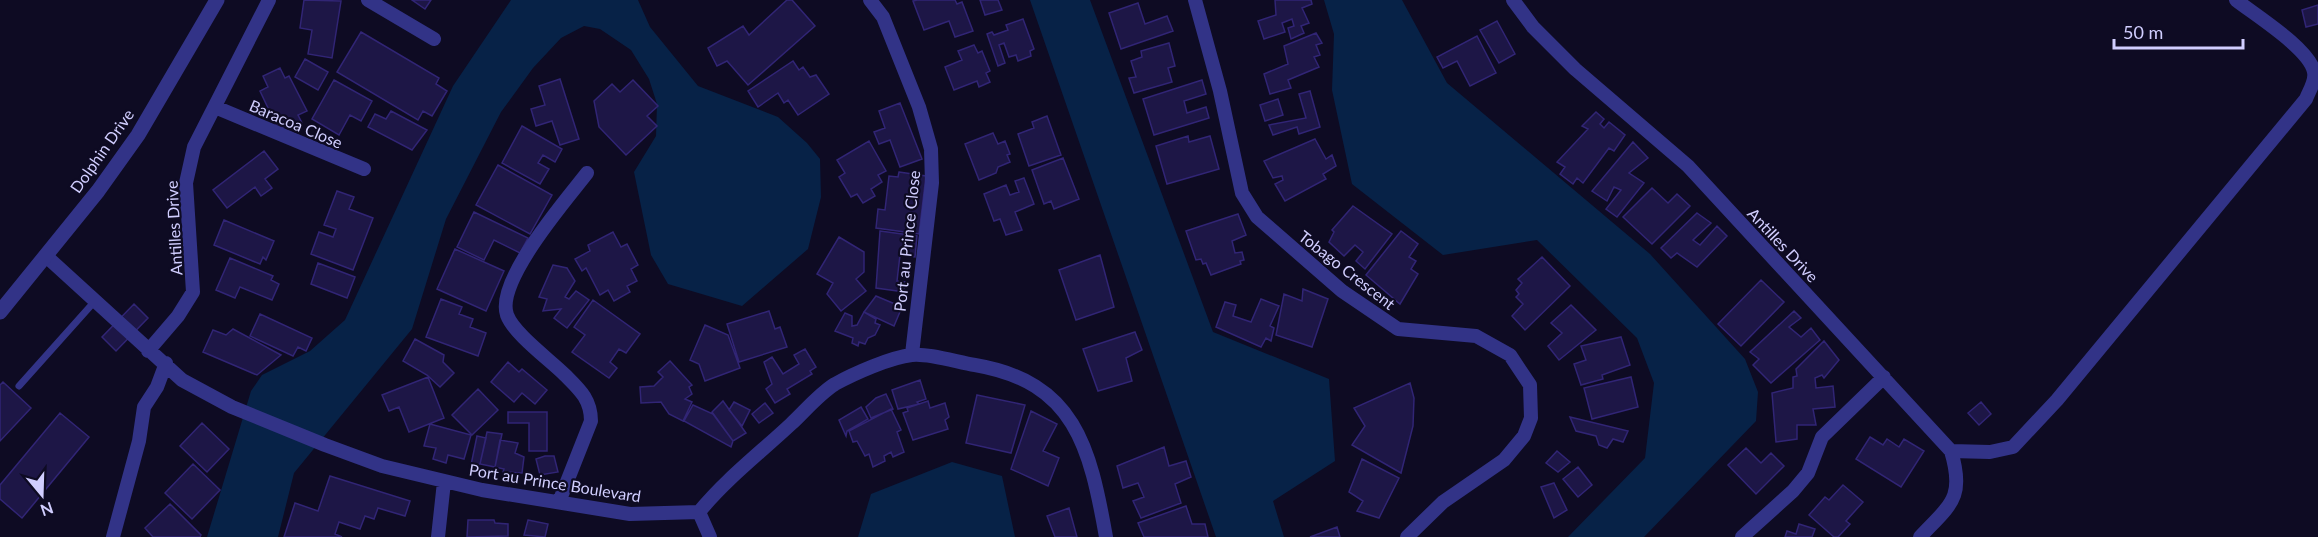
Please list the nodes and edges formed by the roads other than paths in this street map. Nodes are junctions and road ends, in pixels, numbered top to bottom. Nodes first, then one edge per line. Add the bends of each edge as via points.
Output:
1 (218, 0) edge
2 (269, 0) edge
3 (368, 0) edge
4 (870, 0) edge
5 (1195, 0) edge
6 (1513, 0) edge
7 (2236, 0) edge
8 (434, 39) dead end
9 (214, 107) junction
10 (364, 169) dead end
11 (588, 173) dead end
12 (46, 256) junction
13 (95, 301) junction
14 (0, 312) edge
15 (148, 351) junction
16 (912, 354) junction
17 (166, 363) junction
18 (1884, 377) junction
19 (19, 386) dead end
20 (1951, 451) junction
21 (444, 482) junction
22 (559, 502) junction
23 (699, 512) junction
24 (113, 537) edge
25 (438, 537) edge
26 (710, 537) edge
27 (1106, 537) edge
28 (1407, 537) edge
29 (1742, 537) edge
30 (1920, 537) edge

1 - 12 street, Dolphin Drive via 138,135
2 - 9 street, Antilles Drive
3 - 8 street
4 - 16 street, Port au Prince Close via 883,17 931,149 932,183
5 - 28 street, Tobago Crescent via 1242,193 1257,217 1342,291 1398,329 1476,336 1510,355 1530,385 1532,418 1524,436 1504,460 1443,502
6 - 18 street, Antilles Drive via 1533,27 1575,69 1688,166
7 - 20 street via 2303,53 2314,72 2306,99 2057,400 2013,447 1990,452
9 - 10 street, Baracoa Close
9 - 15 street, Antilles Drive via 194,147 186,183 193,292
11 - 22 street via 533,243 512,280 506,313 516,328 587,398 591,410 591,421
12 - 13 street, Port au Prince Boulevard
12 - 14 street, Dolphin Drive
13 - 15 street, Port au Prince Boulevard
13 - 19 lane
15 - 17 street, Port au Prince Boulevard
16 - 23 street via 868,368 833,385 720,486
16 - 27 street via 997,369 1030,382 1054,399 1072,420
17 - 21 street, Port au Prince Boulevard via 182,380 232,407 382,466
17 - 24 street via 144,408
18 - 20 street, Antilles Drive
18 - 29 street via 1822,437 1808,473 1793,491
20 - 30 street, Antilles Drive via 1958,489 1948,507
21 - 22 street, Port au Prince Boulevard
21 - 25 street
22 - 23 street, Port au Prince Boulevard via 630,514
23 - 26 street

